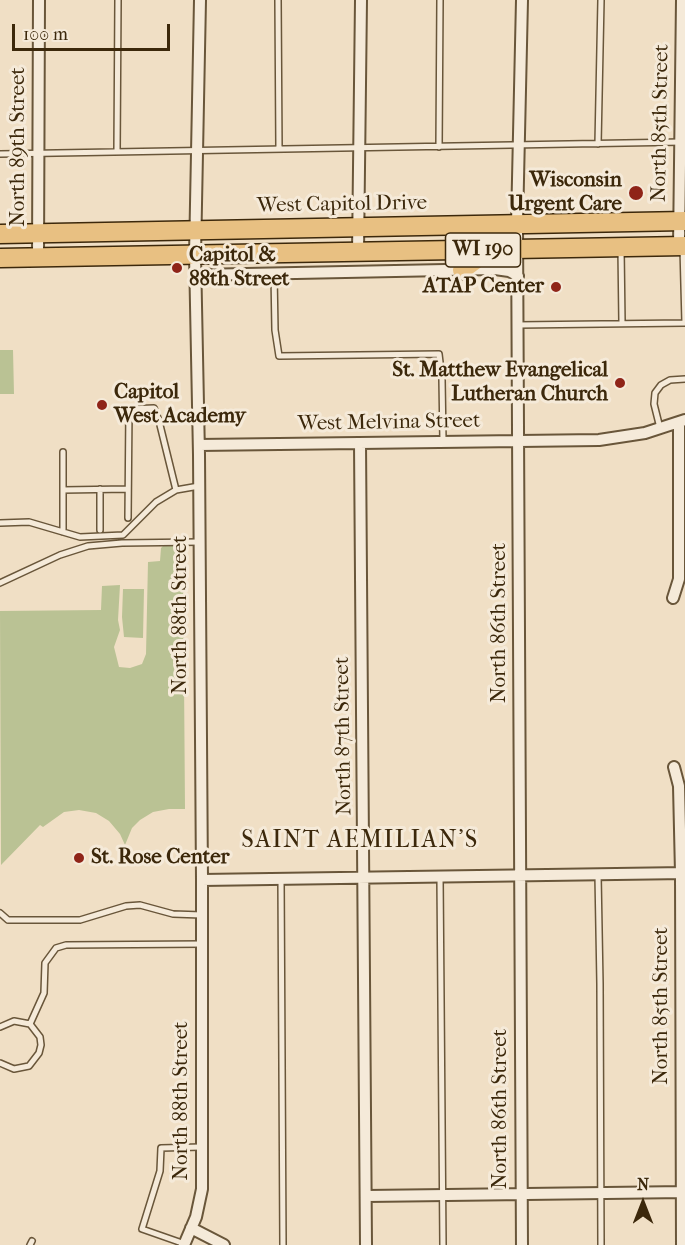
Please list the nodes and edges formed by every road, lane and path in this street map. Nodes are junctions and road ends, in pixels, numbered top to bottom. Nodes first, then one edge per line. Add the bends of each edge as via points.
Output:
1 (39, 0) edge
2 (118, 0) edge
3 (200, 0) edge
4 (278, 0) edge
5 (361, 0) edge
6 (440, 0) edge
7 (522, 0) edge
8 (601, 0) edge
9 (682, 0) edge
10 (683, 142) edge
11 (598, 144) junction
12 (519, 145) junction
13 (439, 147) junction
14 (360, 148) junction
15 (279, 149) junction
16 (198, 151) junction
17 (117, 152) junction
18 (0, 154) edge
19 (38, 154) junction
20 (682, 221) edge
21 (517, 224) junction
22 (358, 227) junction
23 (196, 230) junction
24 (38, 233) junction
25 (0, 234) edge
26 (682, 246) edge
27 (621, 247) junction
28 (510, 249) junction
29 (358, 252) junction
30 (195, 255) junction
31 (38, 257) junction
32 (0, 258) edge
33 (462, 270) junction
34 (274, 274) junction
35 (195, 275) junction
36 (518, 276) junction
37 (622, 323) junction
38 (685, 323) edge
39 (518, 325) junction
40 (685, 379) edge
41 (682, 421) edge
42 (660, 428) junction
43 (443, 441) junction
44 (519, 441) junction
45 (360, 442) junction
46 (199, 445) junction
47 (63, 452) dead end
48 (199, 486) junction
49 (100, 489) junction
50 (128, 489) junction
51 (63, 490) junction
52 (176, 490) junction
53 (128, 518) dead end
54 (0, 523) edge
55 (100, 530) dead end
56 (63, 532) junction
57 (200, 542) junction
58 (0, 583) edge
59 (673, 598) dead end
60 (674, 767) dead end
61 (683, 873) edge
62 (598, 875) junction
63 (520, 876) junction
64 (440, 877) junction
65 (364, 878) junction
66 (281, 879) junction
67 (202, 880) junction
68 (0, 913) edge
69 (202, 915) junction
70 (202, 944) junction
71 (30, 1024) junction
72 (0, 1027) edge
73 (0, 1063) edge
74 (201, 1147) junction
75 (683, 1192) edge
76 (600, 1193) junction
77 (521, 1194) junction
78 (366, 1196) junction
79 (442, 1196) junction
80 (191, 1228) junction
81 (184, 1244) edge
82 (224, 1245) edge
83 (282, 1245) edge
84 (366, 1245) edge
85 (443, 1245) edge
86 (522, 1245) edge
87 (601, 1245) edge
88 (681, 1245) edge

1 - 19 street, North 89th Street
2 - 17 lane
3 - 16 street, North 88th Street
4 - 15 lane
5 - 14 street
6 - 13 lane
7 - 12 street, North 86th Street
8 - 11 lane
9 - 10 street, North 85th Street
10 - 11 lane
10 - 20 street, North 85th Street
11 - 12 lane
12 - 13 lane
12 - 21 street, North 86th Street
13 - 14 lane
14 - 15 lane
14 - 22 street
15 - 16 lane
16 - 17 lane
16 - 23 street, North 88th Street
17 - 19 lane
18 - 19 lane
19 - 24 street, North 89th Street
20 - 21 main road, West Capitol Drive / WI 190
20 - 26 street, North 85th Street
21 - 22 main road, West Capitol Drive / WI 190
21 - 28 street, North 86th Street
22 - 23 main road, West Capitol Drive / WI 190
22 - 29 street
23 - 24 main road, West Capitol Drive / WI 190
23 - 30 street, North 88th Street
24 - 25 main road, West Capitol Drive / WI 190
24 - 31 street, North 89th Street
26 - 27 main road, WI 190
26 - 38 lane
27 - 28 main road, WI 190
27 - 37 lane
28 - 29 main road, WI 190
28 - 33 main road via 477,259
28 - 36 street, North 86th Street
29 - 30 main road, WI 190
30 - 31 main road, WI 190
30 - 35 street, North 88th Street
31 - 32 main road, WI 190
33 - 34 street
33 - 36 street via 500,269
34 - 35 street
34 - 43 lane via 279,356 439,354
35 - 46 street, North 88th Street
36 - 39 street, North 86th Street
37 - 38 lane
37 - 39 lane
39 - 44 street, North 86th Street
40 - 42 lane via 670,380 656,393 654,404
41 - 42 street, West Melvina Street
41 - 59 street via 679,579
42 - 44 street, West Melvina Street via 599,440
43 - 44 street, West Melvina Street
43 - 45 street, West Melvina Street
44 - 63 street, North 86th Street
45 - 46 street, West Melvina Street
45 - 65 street, North 87th Street
46 - 48 street, North 88th Street
47 - 51 lane
48 - 52 lane
48 - 57 street, North 88th Street
49 - 50 lane
49 - 51 lane
49 - 55 lane
50 - 52 lane via 129,409 154,408
50 - 53 lane
51 - 56 lane
52 - 56 lane via 156,502 123,535 80,537
54 - 56 lane via 29,522
57 - 58 lane via 88,546
57 - 67 street, North 88th Street
60 - 61 street, North 85th Street via 679,786
61 - 62 street
61 - 75 street, North 85th Street
62 - 63 street
62 - 76 lane
63 - 64 street
63 - 77 street, North 86th Street
64 - 65 street
64 - 79 lane
65 - 66 street
65 - 78 street, North 87th Street
66 - 67 street
66 - 83 lane
67 - 69 street, North 88th Street
68 - 69 lane via 8,921 80,920 140,905 173,914
69 - 70 street, North 88th Street
70 - 71 lane via 56,948 45,963 44,993
70 - 74 street, North 88th Street
71 - 72 lane via 14,1021
71 - 73 lane via 41,1046 35,1061 22,1069
74 - 80 street, North 88th Street via 202,1189
74 - 81 lane via 161,1148 160,1171 142,1229
75 - 76 street
75 - 88 street, North 85th Street
76 - 77 street
76 - 87 lane
77 - 79 street
77 - 86 street, North 86th Street
78 - 79 street
78 - 84 street, North 87th Street
79 - 85 lane
80 - 81 street, North 88th Street
80 - 82 street

